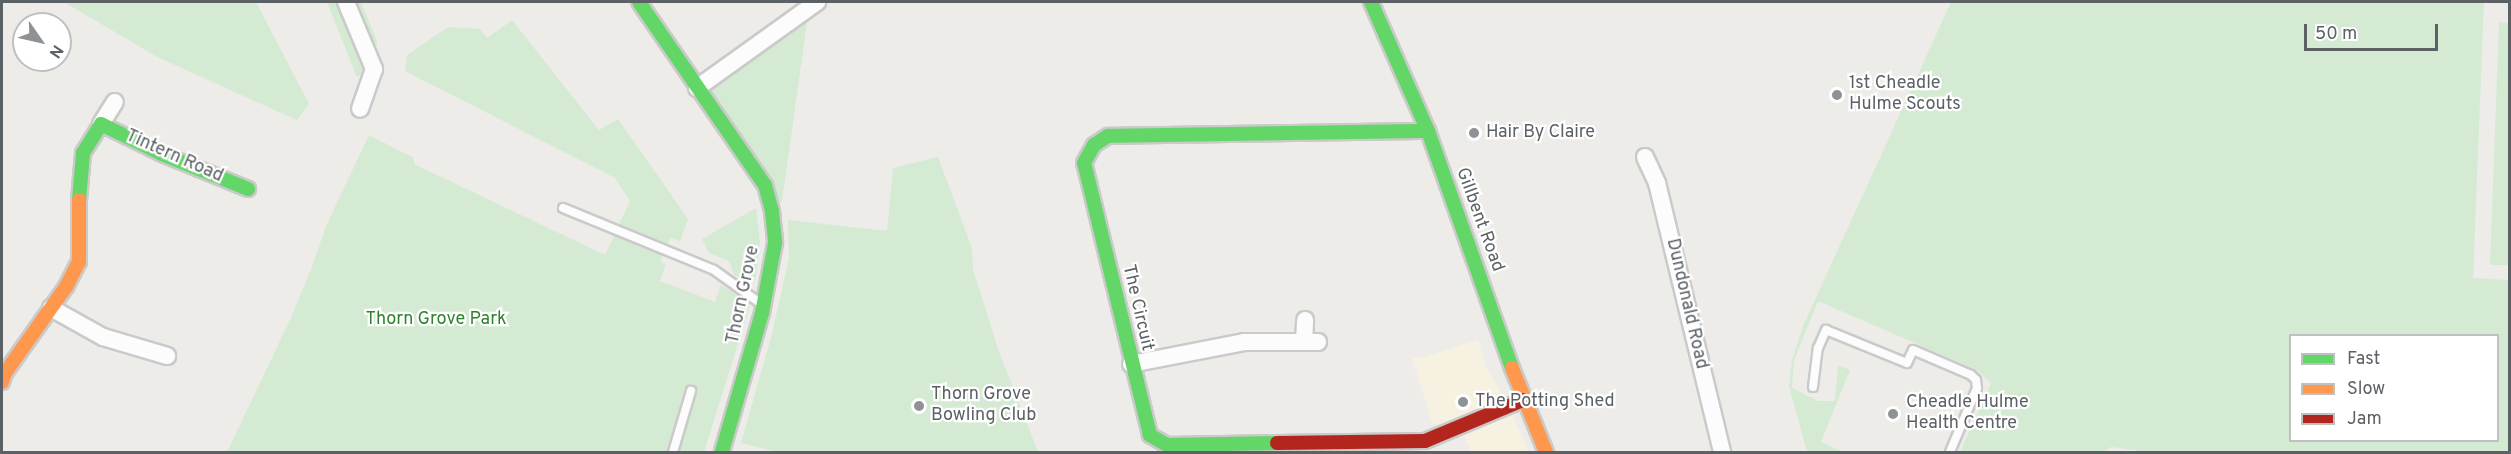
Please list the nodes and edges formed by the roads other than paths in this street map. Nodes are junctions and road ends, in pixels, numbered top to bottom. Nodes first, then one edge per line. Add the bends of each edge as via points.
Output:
1 (345, 2) edge
2 (639, 2) edge
3 (817, 2) edge
4 (1371, 2) edge
5 (697, 88) junction
6 (115, 102) dead end
7 (360, 109) dead end
8 (101, 124) junction
9 (1428, 131) junction
10 (1645, 157) dead end
11 (248, 189) dead end
12 (563, 208) dead end
13 (763, 305) junction
14 (51, 308) junction
15 (1305, 320) dead end
16 (167, 356) dead end
17 (1131, 364) junction
18 (2, 382) edge
19 (1813, 387) dead end
20 (691, 391) dead end
21 (1523, 400) junction
22 (673, 453) edge
23 (722, 453) edge
24 (1546, 453) edge
25 (1722, 453) edge
26 (1950, 453) edge

1 - 7 street via 374,69
2 - 5 street, Thorn Grove
3 - 5 street
4 - 9 street, Gillbent Road
5 - 13 street, Thorn Grove via 765,185 775,243
6 - 8 street, Tintern Road
8 - 11 street, Tintern Road
8 - 14 street, Tintern Road via 83,153 79,180 79,262
9 - 17 street, The Circuit via 1108,136 1094,145 1084,163
9 - 21 street, Gillbent Road
10 - 25 street, Dundonald Road via 1660,194
12 - 13 lane via 714,270
13 - 23 street, Thorn Grove
14 - 16 street via 102,337
14 - 18 street, Tintern Road
15 - 17 street via 1311,342 1244,342
17 - 21 street, The Circuit via 1150,435 1167,445 1425,441
19 - 26 lane via 1818,348 1826,330 1907,363 1913,350 1971,375 1977,388
20 - 22 lane
21 - 24 street, Gillbent Road

